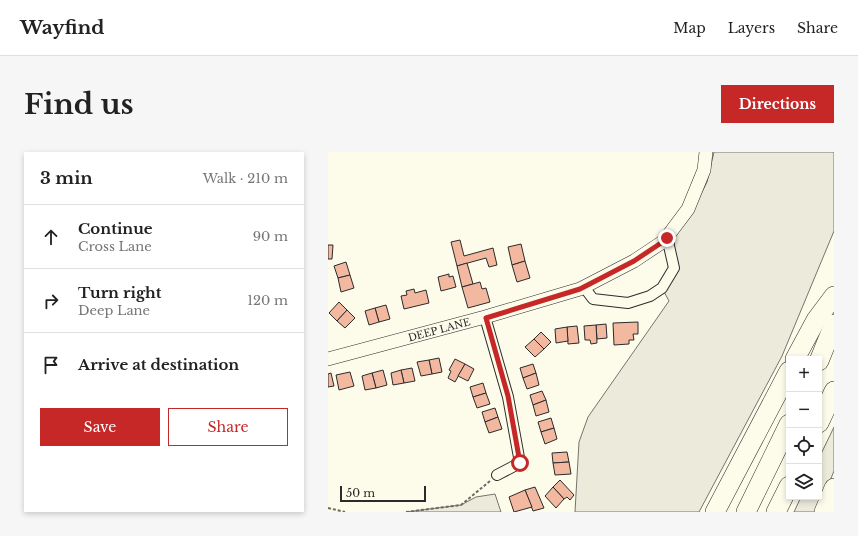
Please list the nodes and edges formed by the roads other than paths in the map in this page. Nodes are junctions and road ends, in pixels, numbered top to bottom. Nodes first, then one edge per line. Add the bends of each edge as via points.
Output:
1 (706, 152) edge
2 (667, 238) junction
3 (584, 287) junction
4 (834, 296) edge
5 (486, 318) junction
6 (834, 324) edge
7 (797, 356) edge
8 (821, 356) edge
9 (328, 359) edge
10 (786, 377) edge
11 (834, 391) edge
12 (822, 417) edge
13 (787, 428) edge
14 (497, 475) road end
15 (834, 488) edge
16 (786, 492) edge
17 (715, 512) edge
18 (746, 512) edge
19 (776, 512) edge
20 (824, 512) edge

1 - 2 street, DEEP LANE via 704,170 688,209
2 - 3 street, DEEP LANE via 634,261
2 - 3 street via 674,268 662,288 650,296 628,303 593,299
3 - 5 street, DEEP LANE
4 - 7 highway via 816,320
5 - 9 street, DEEP LANE
5 - 14 street via 508,396 520,463
6 - 8 highway
10 - 17 highway
11 - 12 highway
13 - 18 highway
15 - 20 highway
16 - 19 highway

